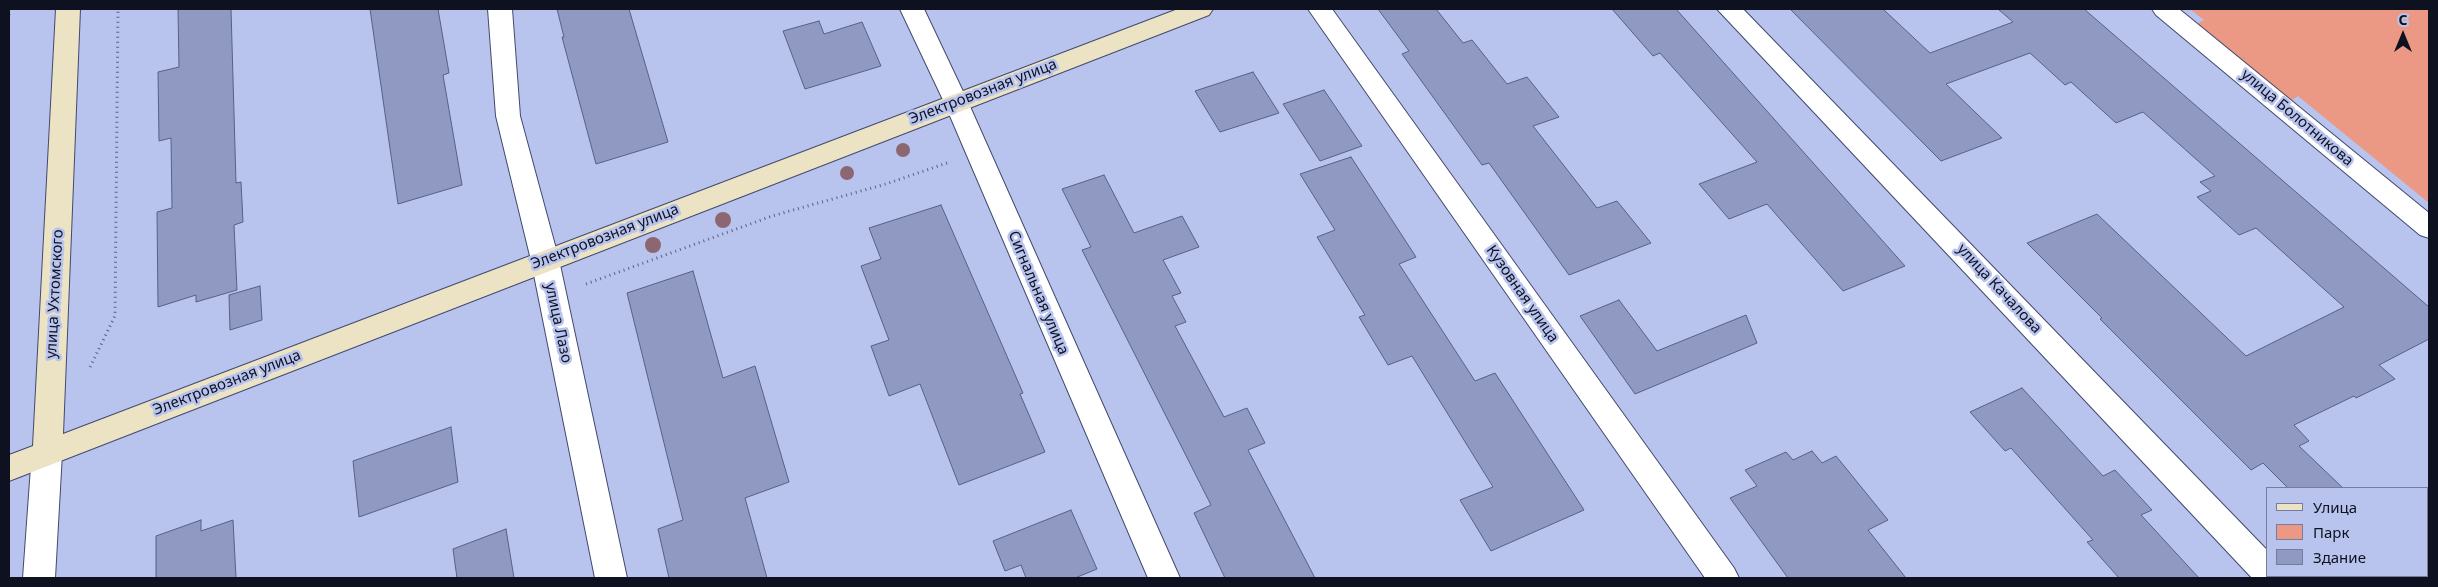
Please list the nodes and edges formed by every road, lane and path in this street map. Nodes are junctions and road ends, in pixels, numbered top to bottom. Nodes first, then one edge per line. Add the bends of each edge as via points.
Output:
1 (10, 9) edge
2 (68, 9) edge
3 (118, 9) edge
4 (500, 9) edge
5 (912, 9) edge
6 (1201, 9) edge
7 (1320, 9) edge
8 (1729, 9) edge
9 (2164, 9) edge
10 (9, 16) edge
11 (956, 102) junction
12 (977, 152) junction
13 (2429, 228) edge
14 (545, 260) junction
15 (552, 296) junction
16 (89, 368) dead end
17 (47, 453) junction
18 (9, 468) edge
19 (2266, 571) edge
20 (39, 578) edge
21 (611, 578) edge
22 (1164, 578) edge
23 (1724, 578) edge

1 - 10 path
2 - 17 street, улица Ухтомского
3 - 16 path via 115,316
4 - 14 street, улица Лазо via 508,116
5 - 11 street, Сигнальная улица
6 - 11 street, Электровозная улица
7 - 23 street, Кузовная улица
8 - 19 street, улица Качалова
9 - 13 street, улица Болотникова
11 - 12 street, Сигнальная улица
11 - 14 street, Электровозная улица
12 - 15 path via 886,184 772,216
12 - 22 street, Сигнальная улица
14 - 15 street, улица Лазо
14 - 17 street, Электровозная улица
15 - 21 street, улица Лазо
17 - 18 street, Электровозная улица
17 - 20 street, улица Ухтомского

